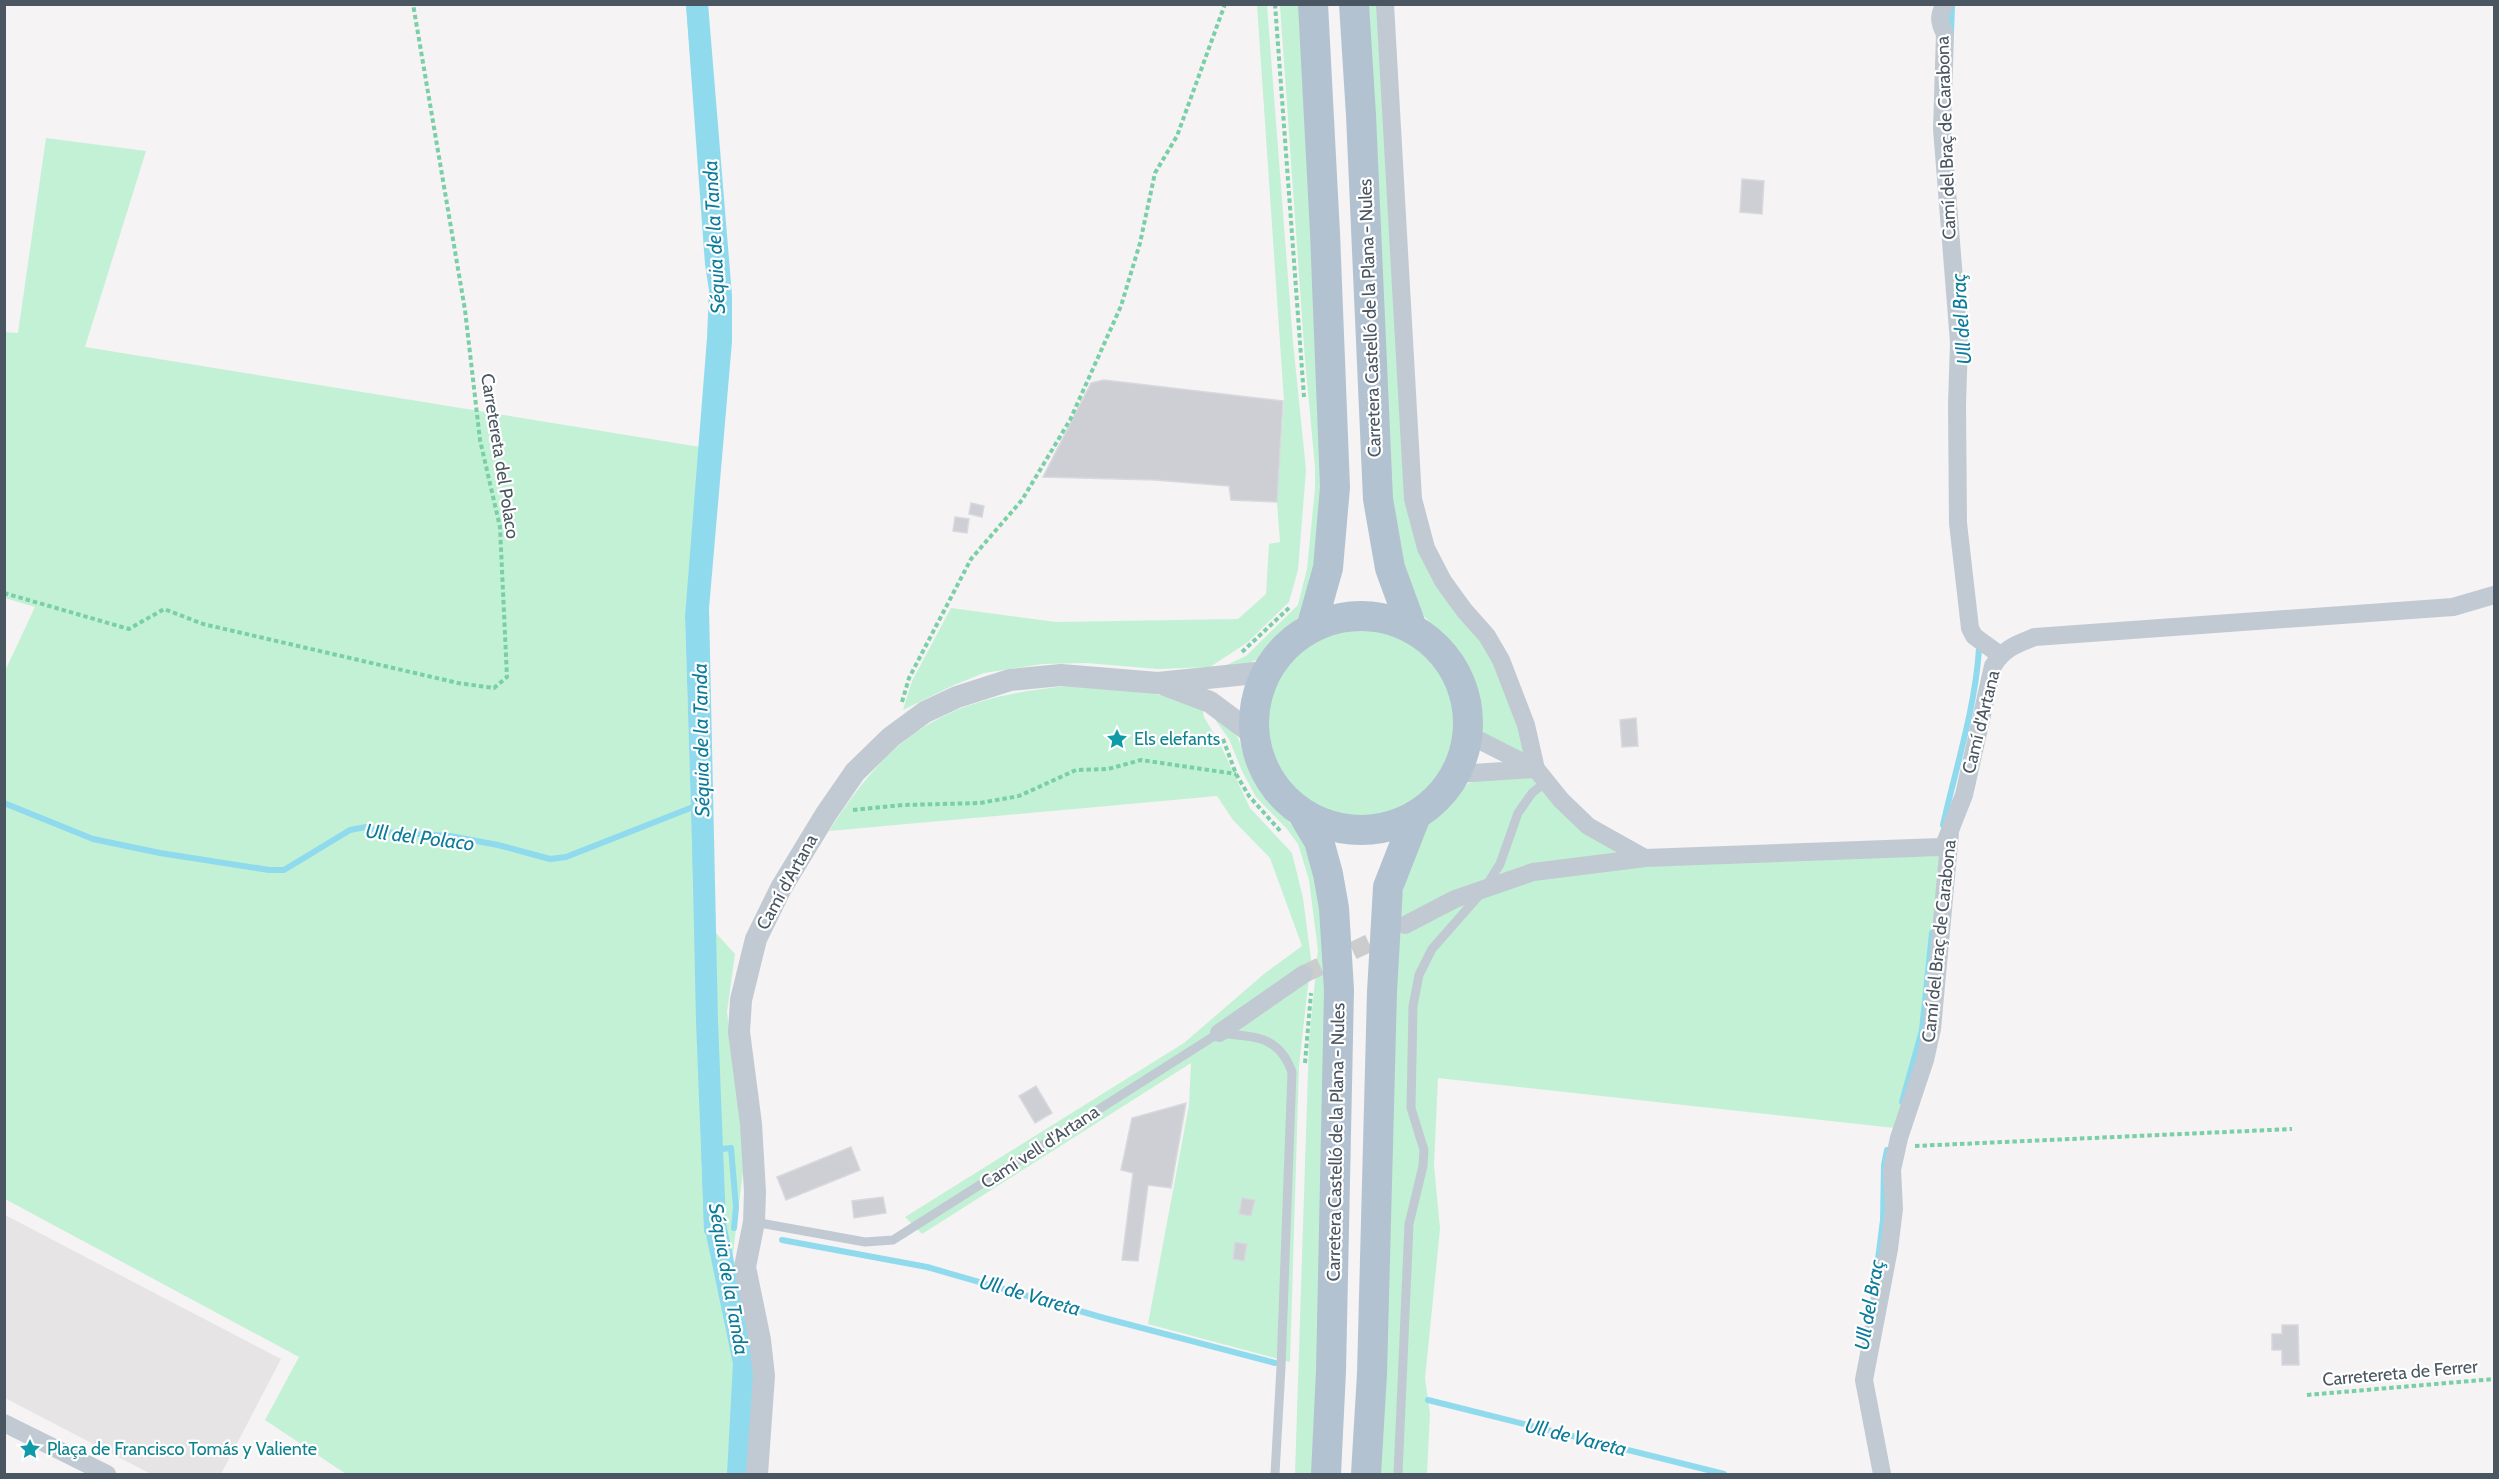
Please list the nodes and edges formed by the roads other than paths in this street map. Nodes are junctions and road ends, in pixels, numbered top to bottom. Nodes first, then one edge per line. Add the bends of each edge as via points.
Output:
1 (1313, 4) edge
2 (1354, 4) edge
3 (1385, 4) edge
4 (1945, 4) edge
5 (2494, 595) edge
6 (1311, 628) junction
7 (1412, 628) junction
8 (2000, 655) junction
9 (1266, 672) junction
10 (1158, 683) junction
11 (1253, 734) junction
12 (1469, 735) junction
13 (1457, 774) junction
14 (1542, 775) junction
15 (1415, 818) junction
16 (1294, 826) junction
17 (1951, 830) junction
18 (1645, 858) junction
19 (1483, 891) junction
20 (1406, 925) tunnel mouth
21 (1308, 978) tunnel mouth
22 (1219, 1033) junction
23 (753, 1222) junction
24 (4, 1423) edge
25 (108, 1474) edge
26 (757, 1474) edge
27 (1275, 1474) edge
28 (1326, 1474) edge
29 (1366, 1474) edge
30 (1398, 1474) edge
31 (1882, 1474) edge

1 - 6 main road via 1335,487 1328,568
2 - 7 main road, Carretera Castelló de la Plana - Nules via 1378,499 1390,568
3 - 14 street via 1413,499 1426,548 1443,581 1501,660
4 - 8 street, Camí del Braç de Carabona via 1939,22 1945,34 1942,129 1959,342 1958,523 1970,628 1974,636
5 - 8 street, Camí d'Artana via 2453,607 2035,637
6 - 7 main road via 1344,617 1379,617
6 - 9 main road via 1286,646
7 - 12 main road via 1445,654 1465,692
8 - 17 street, Camí d'Artana via 1993,666 1964,795
9 - 10 street, Camí d'Artana
9 - 11 main road via 1255,702
10 - 11 street, Camí d'Artana via 1210,702
10 - 23 street, Camí d'Artana via 1061,675 1010,680 925,712 891,737 855,772 781,888 756,939 741,1000 740,1032 751,1124
11 - 16 main road via 1269,781
12 - 13 main road
12 - 14 street
13 - 14 street
13 - 15 main road via 1439,799
14 - 18 street via 1588,826
14 - 19 lane via 1518,813 1500,864
15 - 16 main road via 1378,831
15 - 29 main road via 1388,887
16 - 28 main road, Carretera Castelló de la Plana - Nules via 1319,841 1334,908 1339,990
17 - 18 street, Camí d'Artana via 1941,847
17 - 31 street, Camí del Braç de Carabona via 1932,1029 1892,1170 1894,1209 1889,1249 1864,1380
18 - 19 street via 1533,872
19 - 20 street via 1455,899
19 - 30 lane via 1432,949 1419,975 1413,1006 1411,1108 1424,1150 1409,1224
21 - 22 street, Camí vell d'Artana
22 - 23 lane, Camí vell d'Artana via 893,1240 866,1242
22 - 27 lane via 1272,1042 1281,1049 1292,1072
23 - 26 street, Camí d'Artana via 745,1266 764,1376
24 - 25 street

